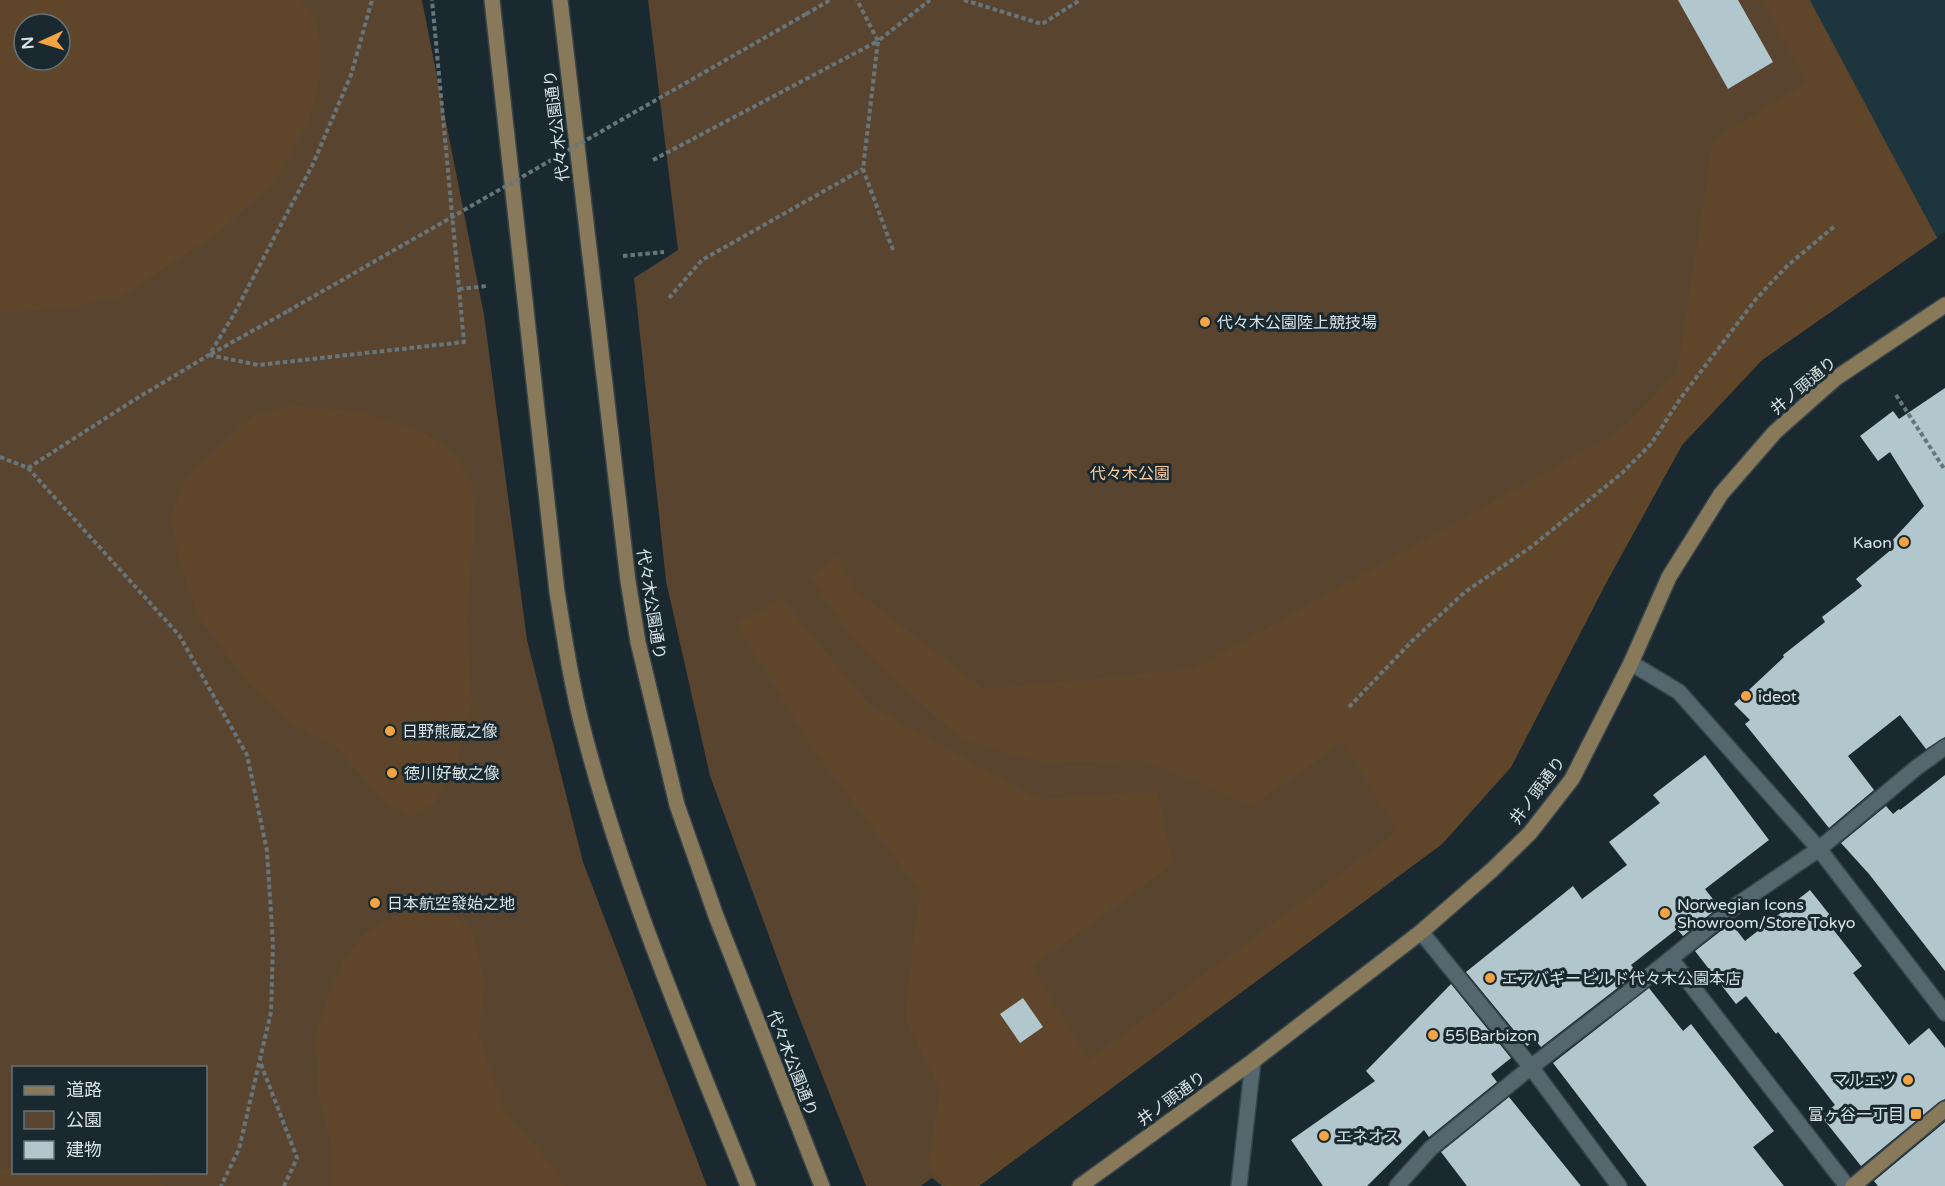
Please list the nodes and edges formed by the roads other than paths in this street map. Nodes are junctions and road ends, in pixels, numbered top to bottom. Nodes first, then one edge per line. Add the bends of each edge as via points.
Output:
1 (492, 0) edge
2 (560, 0) edge
3 (1945, 305) edge
4 (1631, 663) junction
5 (1945, 747) edge
6 (1819, 849) junction
7 (1421, 932) junction
8 (1671, 959) junction
9 (1945, 1013) edge
10 (1253, 1061) junction
11 (1531, 1067) junction
12 (1945, 1109) edge
13 (748, 1186) edge
14 (822, 1186) edge
15 (1080, 1186) edge
16 (1239, 1186) edge
17 (1397, 1186) edge
18 (1619, 1186) edge
19 (1847, 1186) edge
20 (1853, 1186) edge

1 - 13 main road via 557,592 580,720 612,830 652,945
2 - 14 main road, 代々木公園通り via 638,642 677,806
3 - 4 main road, 井ノ頭通り via 1836,378 1775,432 1721,494 1669,577
4 - 6 street via 1679,692
4 - 7 main road, 井ノ頭通り via 1572,779 1530,832
5 - 6 street
6 - 8 street via 1737,905
6 - 9 street
7 - 10 main road, 井ノ頭通り
7 - 11 street
8 - 11 street
8 - 19 street
10 - 15 main road, 井ノ頭通り
10 - 16 street
11 - 17 street via 1431,1148
11 - 18 street
12 - 20 main road

